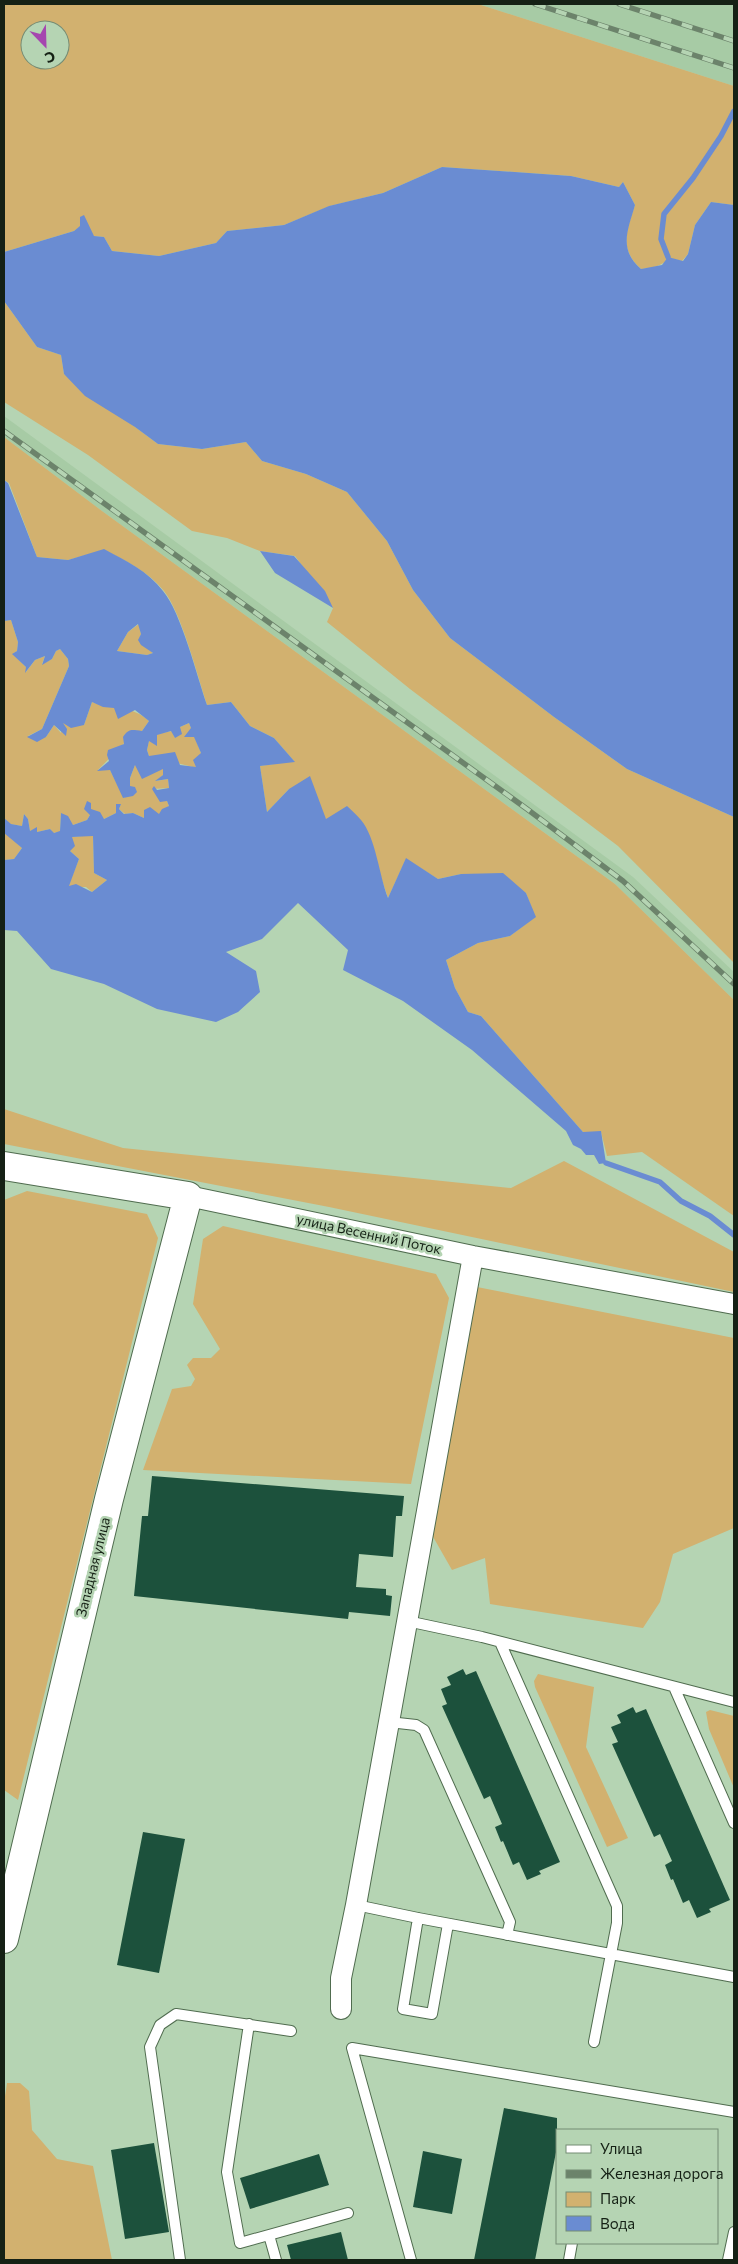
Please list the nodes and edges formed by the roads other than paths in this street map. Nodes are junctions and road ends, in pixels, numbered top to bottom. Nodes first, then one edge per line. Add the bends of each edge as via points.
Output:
1 (4, 1166) edge
2 (188, 1196) junction
3 (473, 1256) junction
4 (734, 1304) edge
5 (408, 1621) junction
6 (500, 1642) junction
7 (674, 1687) junction
8 (734, 1702) edge
9 (389, 1722) junction
10 (734, 1823) edge
11 (356, 1905) junction
12 (418, 1918) junction
13 (448, 1924) junction
14 (507, 1935) junction
15 (4, 1939) edge
16 (611, 1954) junction
17 (734, 1977) edge
18 (341, 2009) dead end
19 (249, 2024) junction
20 (292, 2031) dead end
21 (594, 2042) dead end
22 (734, 2112) edge
23 (348, 2213) dead end
24 (734, 2232) edge
25 (269, 2235) junction
26 (572, 2244) edge
27 (180, 2260) edge
28 (276, 2260) edge
29 (411, 2260) edge
30 (569, 2260) edge
31 (728, 2260) edge

1 - 2 street, улица Весенний Поток
2 - 3 street, улица Весенний Поток
2 - 15 street, Западная улица via 109,1499
3 - 4 street, улица Весенний Поток
3 - 5 street
5 - 6 lane
5 - 9 street
6 - 7 lane
6 - 16 lane via 618,1906
7 - 8 lane
7 - 10 lane
9 - 11 street
9 - 14 lane via 416,1725 424,1730 510,1922
11 - 12 lane
11 - 18 street via 341,1978
12 - 13 lane
12 - 13 lane via 403,2009 432,2014
13 - 14 lane
14 - 16 lane
16 - 17 lane
16 - 21 lane
19 - 20 lane
19 - 25 lane via 226,2172 240,2243
19 - 27 lane via 176,2014 160,2025 150,2047
22 - 29 lane via 352,2048
23 - 25 lane
24 - 31 lane
25 - 28 lane
26 - 30 lane

